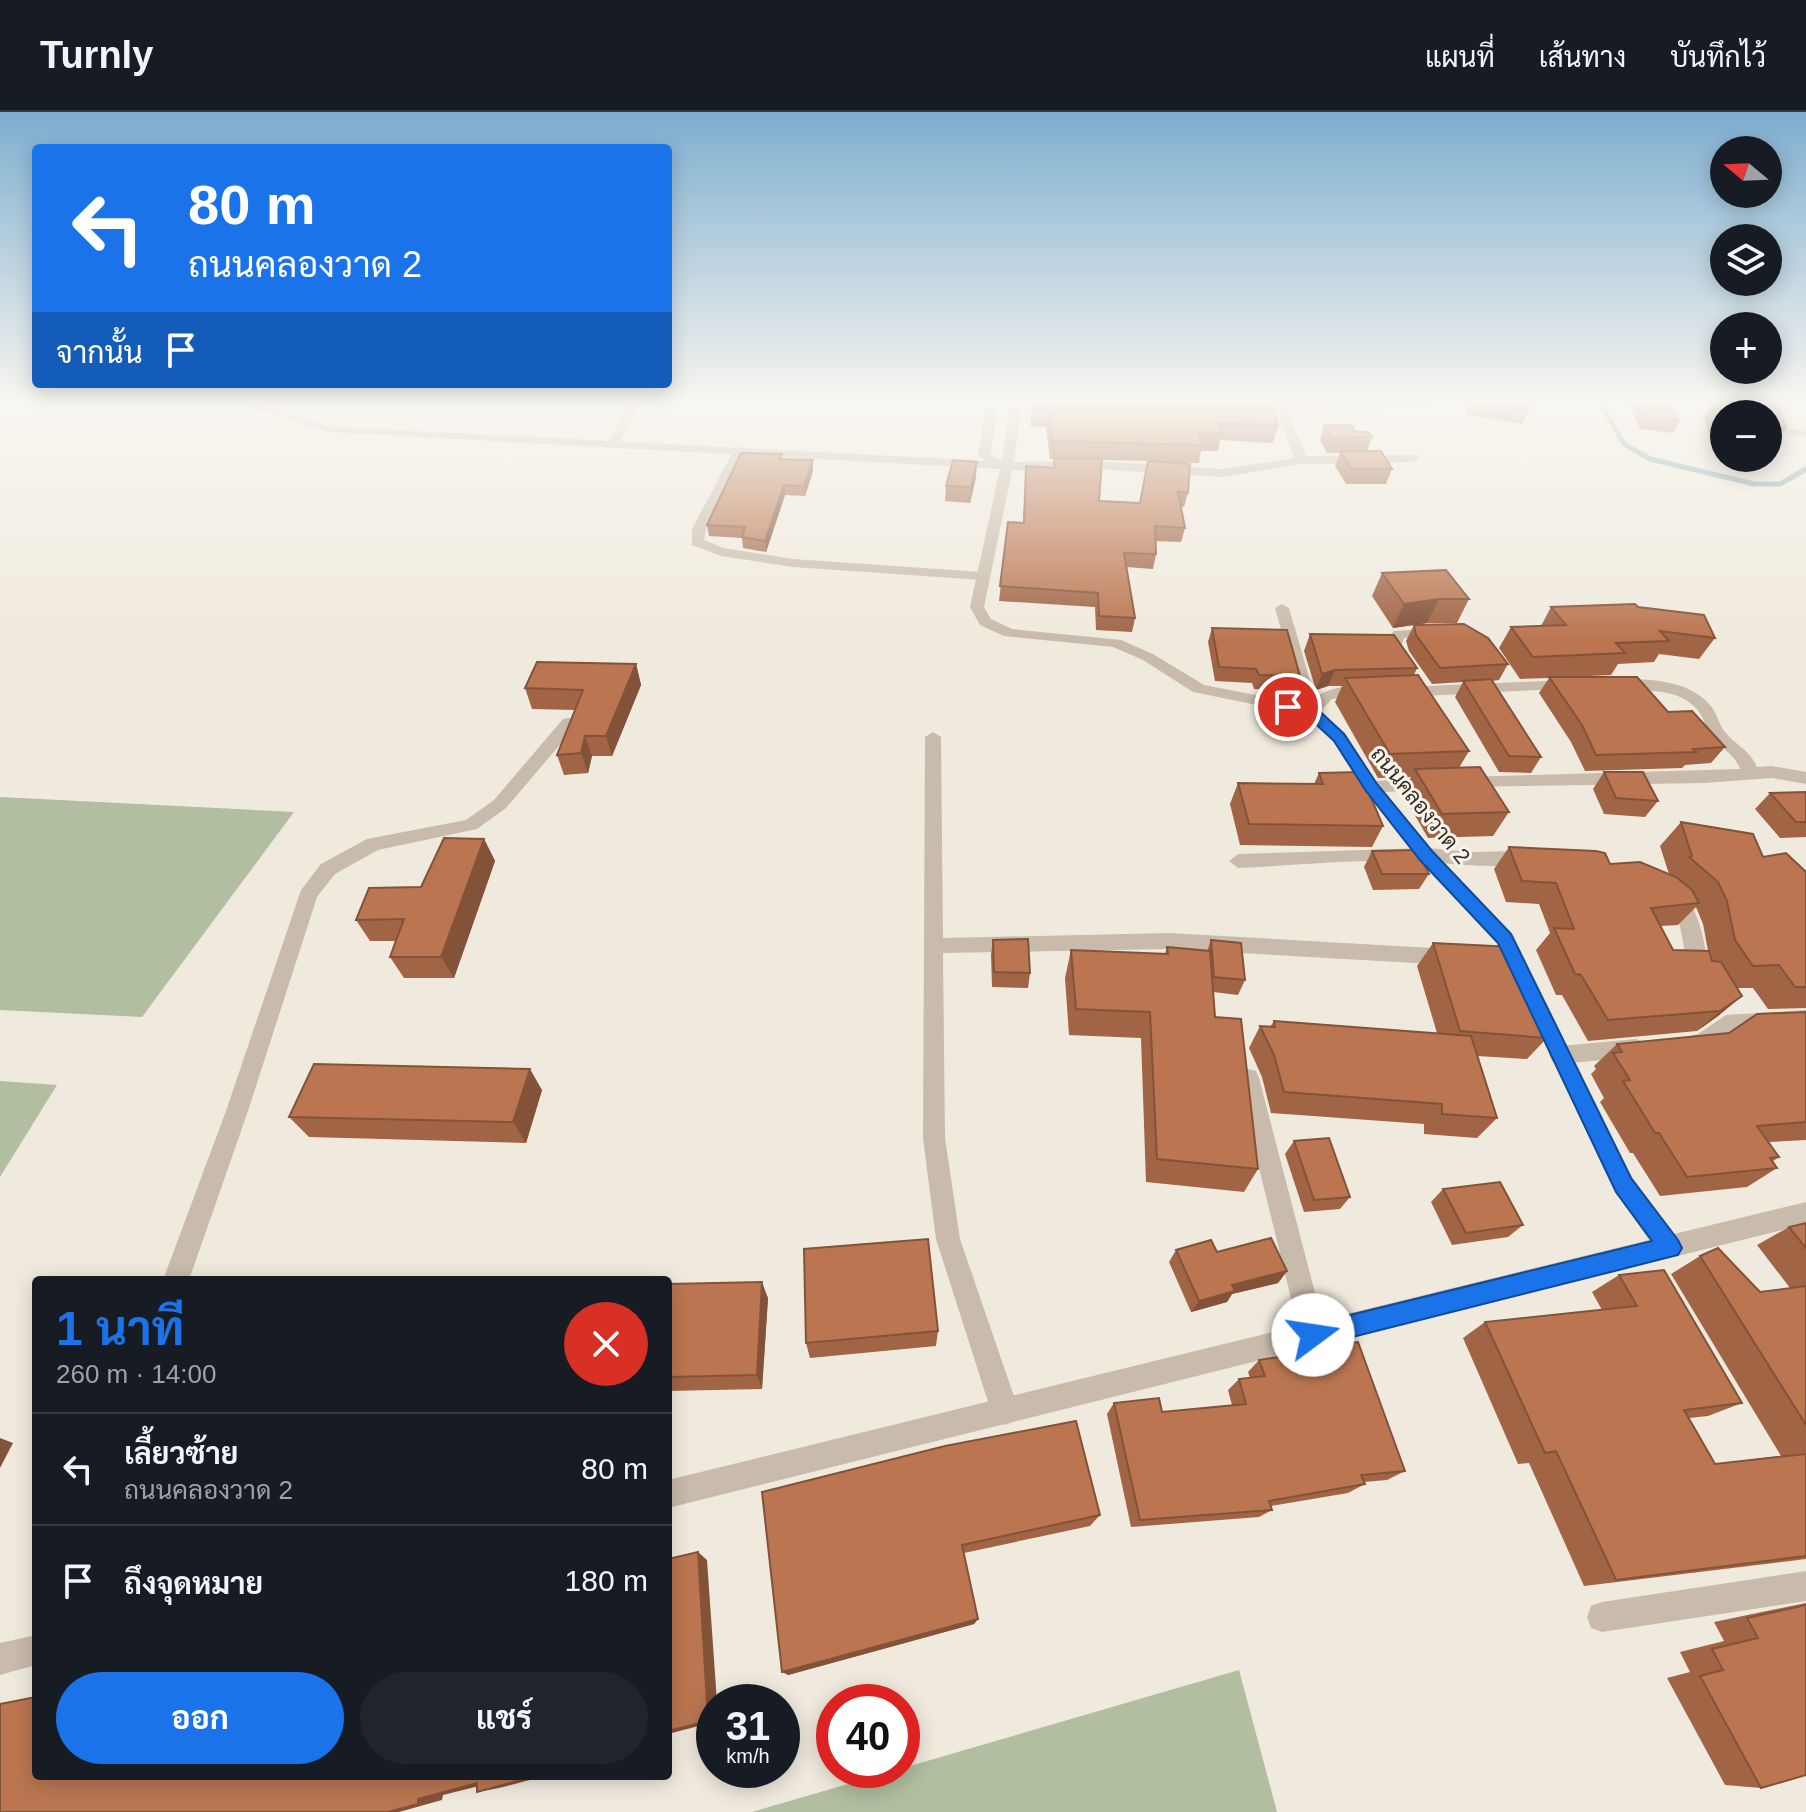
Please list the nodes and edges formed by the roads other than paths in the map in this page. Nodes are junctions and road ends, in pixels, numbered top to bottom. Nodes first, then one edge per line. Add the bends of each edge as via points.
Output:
1 (724, 480) edge
2 (1004, 480) edge
3 (982, 576) junction
4 (1282, 608) dead end
5 (1459, 631) edge
6 (1418, 681) junction
7 (1311, 711) junction
8 (569, 723) edge
9 (933, 737) dead end
10 (1750, 774) junction
11 (1806, 778) edge
12 (1371, 787) junction
13 (1426, 855) junction
14 (1544, 858) edge
15 (1238, 861) dead end
16 (1652, 884) edge
17 (935, 946) junction
18 (1468, 958) edge
19 (1699, 974) edge
20 (1806, 1019) edge
21 (1560, 1055) junction
22 (1248, 1078) edge
23 (1806, 1213) edge
24 (1670, 1248) junction
25 (177, 1276) edge
26 (1313, 1335) junction
27 (1005, 1411) junction
28 (672, 1493) edge
29 (1806, 1586) edge
30 (1602, 1617) dead end
31 (32, 1651) edge
32 (0, 1659) edge

1 - 3 street via 697,542 721,552 793,563
2 - 3 street
3 - 7 street via 977,607 985,622 1009,633 1116,643 1199,689
4 - 7 street
5 - 6 street via 1398,634 1394,647
6 - 7 street via 1328,694
6 - 10 street via 1665,687 1690,696 1709,714 1716,732 1749,763
7 - 12 street, ถนนคลองวาด 2 via 1339,737
8 - 25 street via 500,804 471,825 373,844 328,869 308,895
9 - 17 street
10 - 11 street
10 - 12 street
12 - 13 street, ถนนคลองวาด 2
13 - 14 street
13 - 15 street
13 - 21 street, ถนนคลองวาด 2 via 1505,938 1507,960
16 - 19 street via 1681,905 1692,925
17 - 18 street via 1169,941
17 - 27 street via 934,1138 948,1239
20 - 21 street via 1726,1024 1703,1043
21 - 24 street, ถนนคลองวาด 2 via 1624,1185
22 - 26 street
23 - 24 street
24 - 26 street
26 - 27 street
27 - 28 street
29 - 30 street
31 - 32 street

